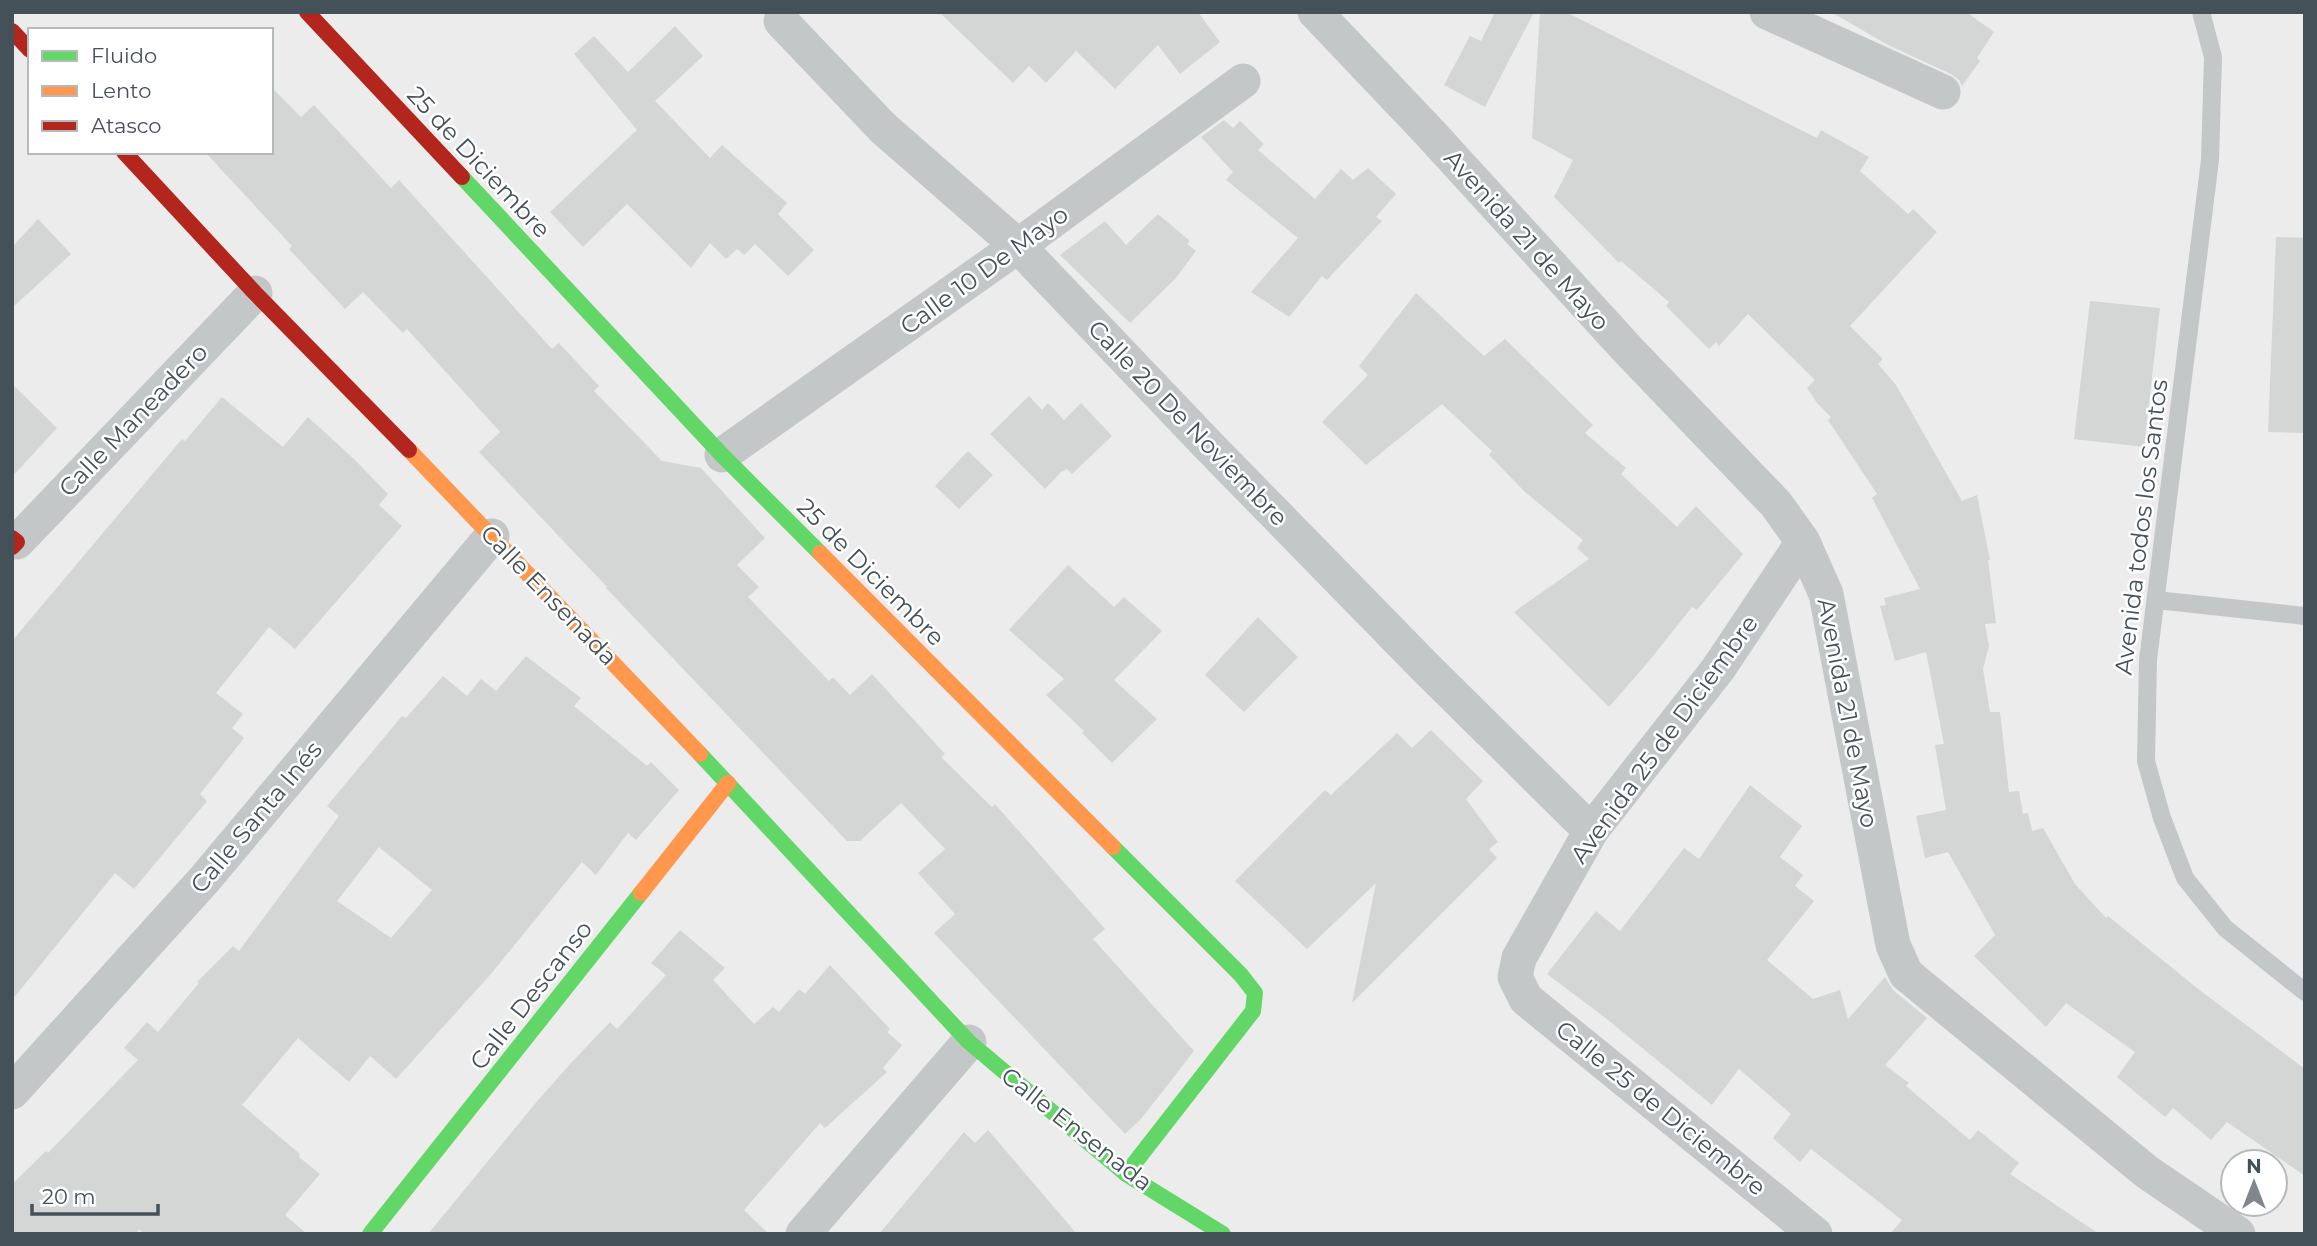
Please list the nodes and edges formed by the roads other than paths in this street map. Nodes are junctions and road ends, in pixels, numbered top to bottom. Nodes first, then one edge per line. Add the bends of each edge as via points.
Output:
1 (307, 12) edge
2 (1315, 12) edge
3 (1767, 12) edge
4 (2202, 12) edge
5 (781, 21) dead end
6 (12, 31) edge
7 (28, 48) edge
8 (1243, 80) dead end
9 (1942, 92) dead end
10 (126, 154) edge
11 (1018, 246) junction
12 (254, 293) junction
13 (722, 456) junction
14 (492, 536) junction
15 (14, 542) edge
16 (1803, 542) junction
17 (2156, 600) junction
18 (2305, 616) edge
19 (727, 783) junction
20 (1591, 831) junction
21 (1515, 977) joint
22 (2305, 992) edge
23 (969, 1042) junction
24 (12, 1092) edge
25 (1126, 1174) junction
26 (370, 1234) edge
27 (803, 1234) edge
28 (1223, 1234) edge
29 (1815, 1234) edge
30 (2238, 1234) edge

1 - 13 street, 25 de Diciembre
2 - 16 street, Avenida 21 de Mayo via 1776,504
3 - 9 street
4 - 17 lane, Avenida todos los Santos via 2213,57 2210,160
5 - 11 street, Calle 20 De Noviembre via 883,128
6 - 7 street
8 - 11 street, Calle 10 De Mayo
10 - 12 street, Calle Ensenada
11 - 13 street, Calle 10 De Mayo
11 - 20 street, Calle 20 De Noviembre via 1397,638
12 - 14 street, Calle Ensenada
12 - 15 street, Calle Maneadero
13 - 25 street, 25 de Diciembre via 1255,993 1253,1011
14 - 19 street, Calle Ensenada
14 - 24 street, Calle Santa Inés via 204,880
16 - 20 street, Avenida 25 de Diciembre via 1718,669
16 - 30 street, Avenida 21 de Mayo via 1826,594 1893,945 1906,974 2147,1172
17 - 18 lane
17 - 22 lane, Avenida todos los Santos via 2148,660 2146,761 2162,818 2185,878 2225,928
19 - 23 street, Calle Ensenada
19 - 26 street, Calle Descanso
20 - 21 street, Avenida 25 de Diciembre via 1519,958
21 - 29 street, Calle 25 de Diciembre via 1526,999
23 - 25 street, Calle Ensenada
23 - 27 street
25 - 28 street, Calle Ensenada

